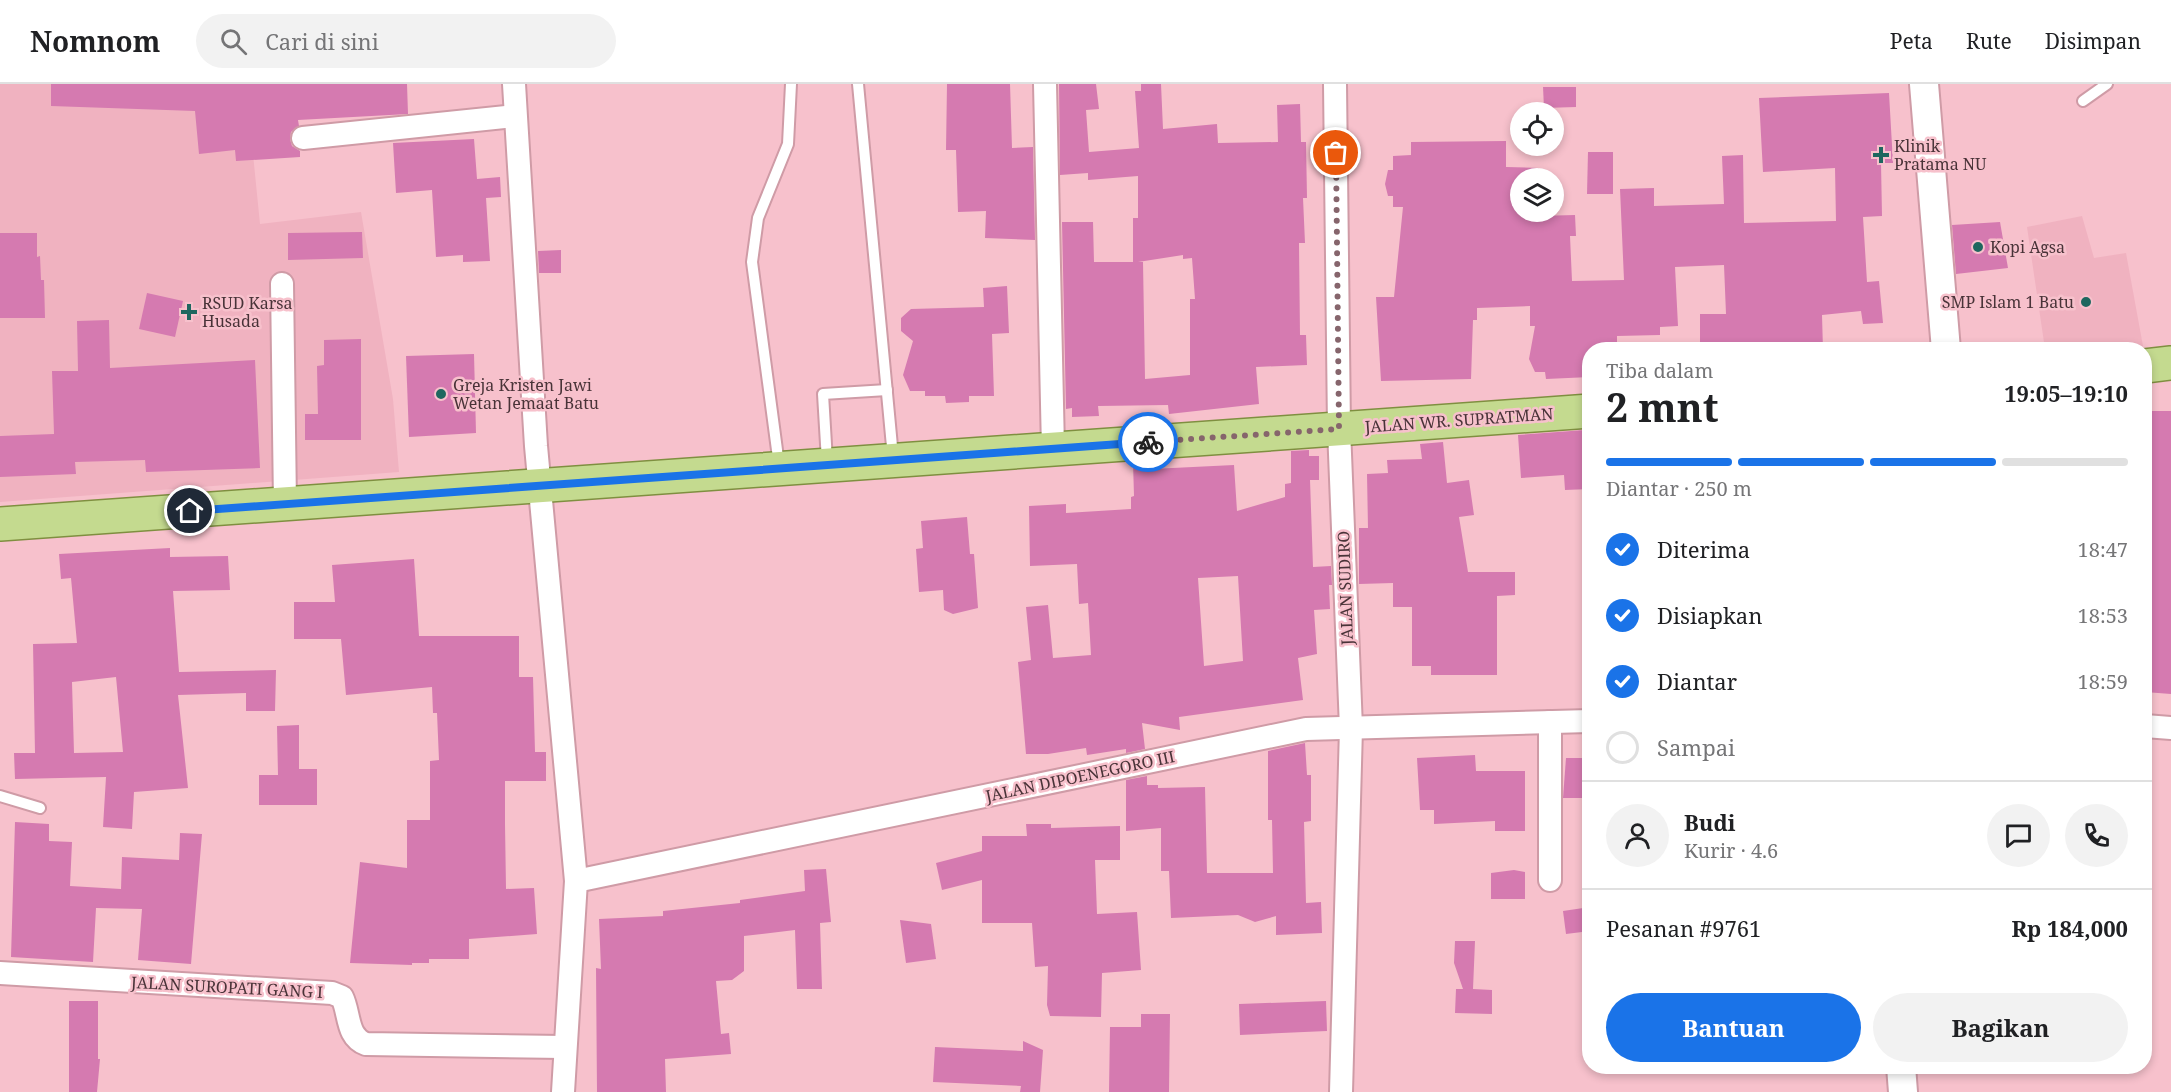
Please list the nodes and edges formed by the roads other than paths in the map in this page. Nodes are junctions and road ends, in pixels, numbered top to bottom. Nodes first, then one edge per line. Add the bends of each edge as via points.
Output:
1 (514, 84) edge
2 (791, 84) edge
3 (858, 84) edge
4 (1045, 84) edge
5 (1335, 84) edge
6 (1924, 84) edge
7 (2107, 84) edge
8 (2083, 101) dead end
9 (515, 116) junction
10 (303, 138) dead end
11 (282, 284) dead end
12 (1945, 342) edge
13 (2171, 363) edge
14 (2152, 365) edge
15 (886, 390) junction
16 (1582, 412) edge
17 (1339, 429) junction
18 (1053, 449) junction
19 (893, 460) junction
20 (828, 465) junction
21 (779, 469) junction
22 (541, 485) junction
23 (285, 504) junction
24 (0, 524) edge
25 (1550, 722) junction
26 (1582, 722) edge
27 (2152, 727) edge
28 (1351, 728) junction
29 (2171, 728) edge
30 (0, 796) edge
31 (40, 808) dead end
32 (1550, 880) dead end
33 (576, 881) junction
34 (0, 973) edge
35 (564, 1047) junction
36 (1902, 1074) edge
37 (563, 1092) edge
38 (1341, 1092) edge
39 (1903, 1092) edge

1 - 9 street
2 - 21 lane via 788,144 758,218 752,262
3 - 15 lane
4 - 18 street
5 - 17 street, JALAN SUDIRO
6 - 12 street
7 - 8 lane
9 - 10 street
9 - 22 street
11 - 23 street
13 - 14 main road
15 - 19 lane
15 - 20 lane via 823,394
16 - 17 main road, JALAN WR. SUPRATMAN
17 - 18 main road, JALAN WR. SUPRATMAN
17 - 28 street, JALAN SUDIRO
18 - 19 main road, JALAN WR. SUPRATMAN
19 - 20 main road, JALAN WR. SUPRATMAN
20 - 21 main road, JALAN WR. SUPRATMAN
21 - 22 main road, JALAN WR. SUPRATMAN
22 - 23 main road, JALAN WR. SUPRATMAN
22 - 33 street
23 - 24 main road, JALAN WR. SUPRATMAN
25 - 26 street, JALAN DIPOENEGORO III
25 - 28 street, JALAN DIPOENEGORO III
25 - 32 street
27 - 29 street
28 - 33 street, JALAN DIPOENEGORO III via 1306,729
28 - 38 street, JALAN SUDIRO
30 - 31 lane
33 - 35 street
34 - 35 street, JALAN SUROPATI GANG I via 332,993 342,997 355,1040 366,1044
35 - 37 street
36 - 39 street

